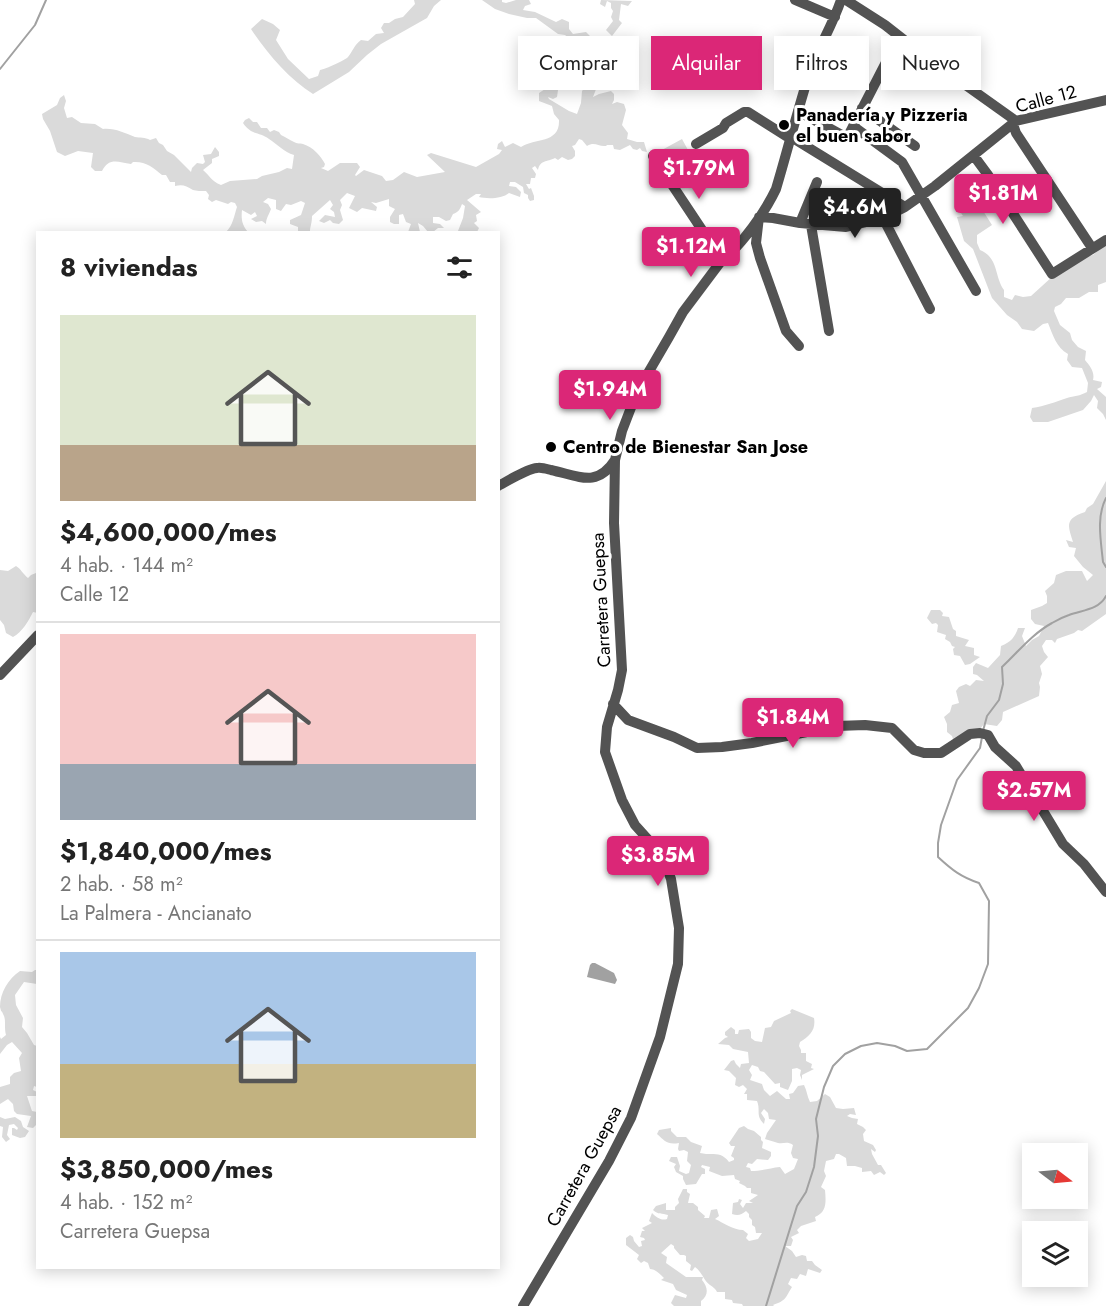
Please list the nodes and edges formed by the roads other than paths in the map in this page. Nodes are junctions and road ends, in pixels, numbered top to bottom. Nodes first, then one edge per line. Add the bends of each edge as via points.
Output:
1 (795, 0) edge
2 (841, 0) edge
3 (846, 0) edge
4 (835, 17) junction
5 (898, 36) edge
6 (881, 72) edge
7 (971, 90) edge
8 (1106, 100) edge
9 (862, 108) junction
10 (798, 111) junction
11 (1015, 123) junction
12 (853, 126) junction
13 (791, 137) junction
14 (696, 144) dead end
15 (915, 146) dead end
16 (653, 156) dead end
17 (974, 156) junction
18 (818, 182) dead end
19 (920, 196) junction
20 (904, 207) junction
21 (759, 217) junction
22 (883, 218) junction
23 (805, 224) junction
24 (1106, 240) edge
25 (1092, 248) junction
26 (722, 260) junction
27 (976, 291) dead end
28 (930, 309) dead end
29 (829, 332) dead end
30 (799, 345) dead end
31 (615, 460) junction
32 (500, 485) edge
33 (36, 637) edge
34 (0, 675) edge
35 (613, 704) junction
36 (1106, 892) edge
37 (523, 1306) edge

1 - 4 street
2 - 4 street
3 - 5 street
4 - 10 street via 812,67
6 - 9 street
7 - 11 street
8 - 11 street, Calle 12
9 - 12 street
9 - 15 street
10 - 12 street via 847,138
10 - 13 street
11 - 17 street, Calle 12
11 - 25 street via 1016,133
12 - 19 street via 902,162
13 - 14 street via 744,112
13 - 20 street
13 - 21 street via 776,189
16 - 26 street
17 - 19 street, Calle 12
17 - 25 street via 1052,274
18 - 23 street
19 - 20 street, Calle 12
19 - 27 street
20 - 22 street, Calle 12
21 - 23 street, Calle 12
21 - 26 street
21 - 30 street via 756,243 760,258 786,331
22 - 23 street, Calle 12 via 846,226
22 - 28 street
23 - 29 street
24 - 25 street
26 - 31 street, Carretera Guepsa via 683,312 637,392
31 - 32 street via 600,476 586,478 538,468
31 - 35 street, Carretera Guepsa via 614,523 622,670
33 - 34 street
35 - 36 street via 628,720 697,748 865,725 892,728 914,750 940,753 970,734 984,734 1016,766 1063,844
35 - 37 street, Carretera Guepsa via 606,752 622,800 635,825 662,855 671,879 679,928 678,964 660,1037 631,1118

